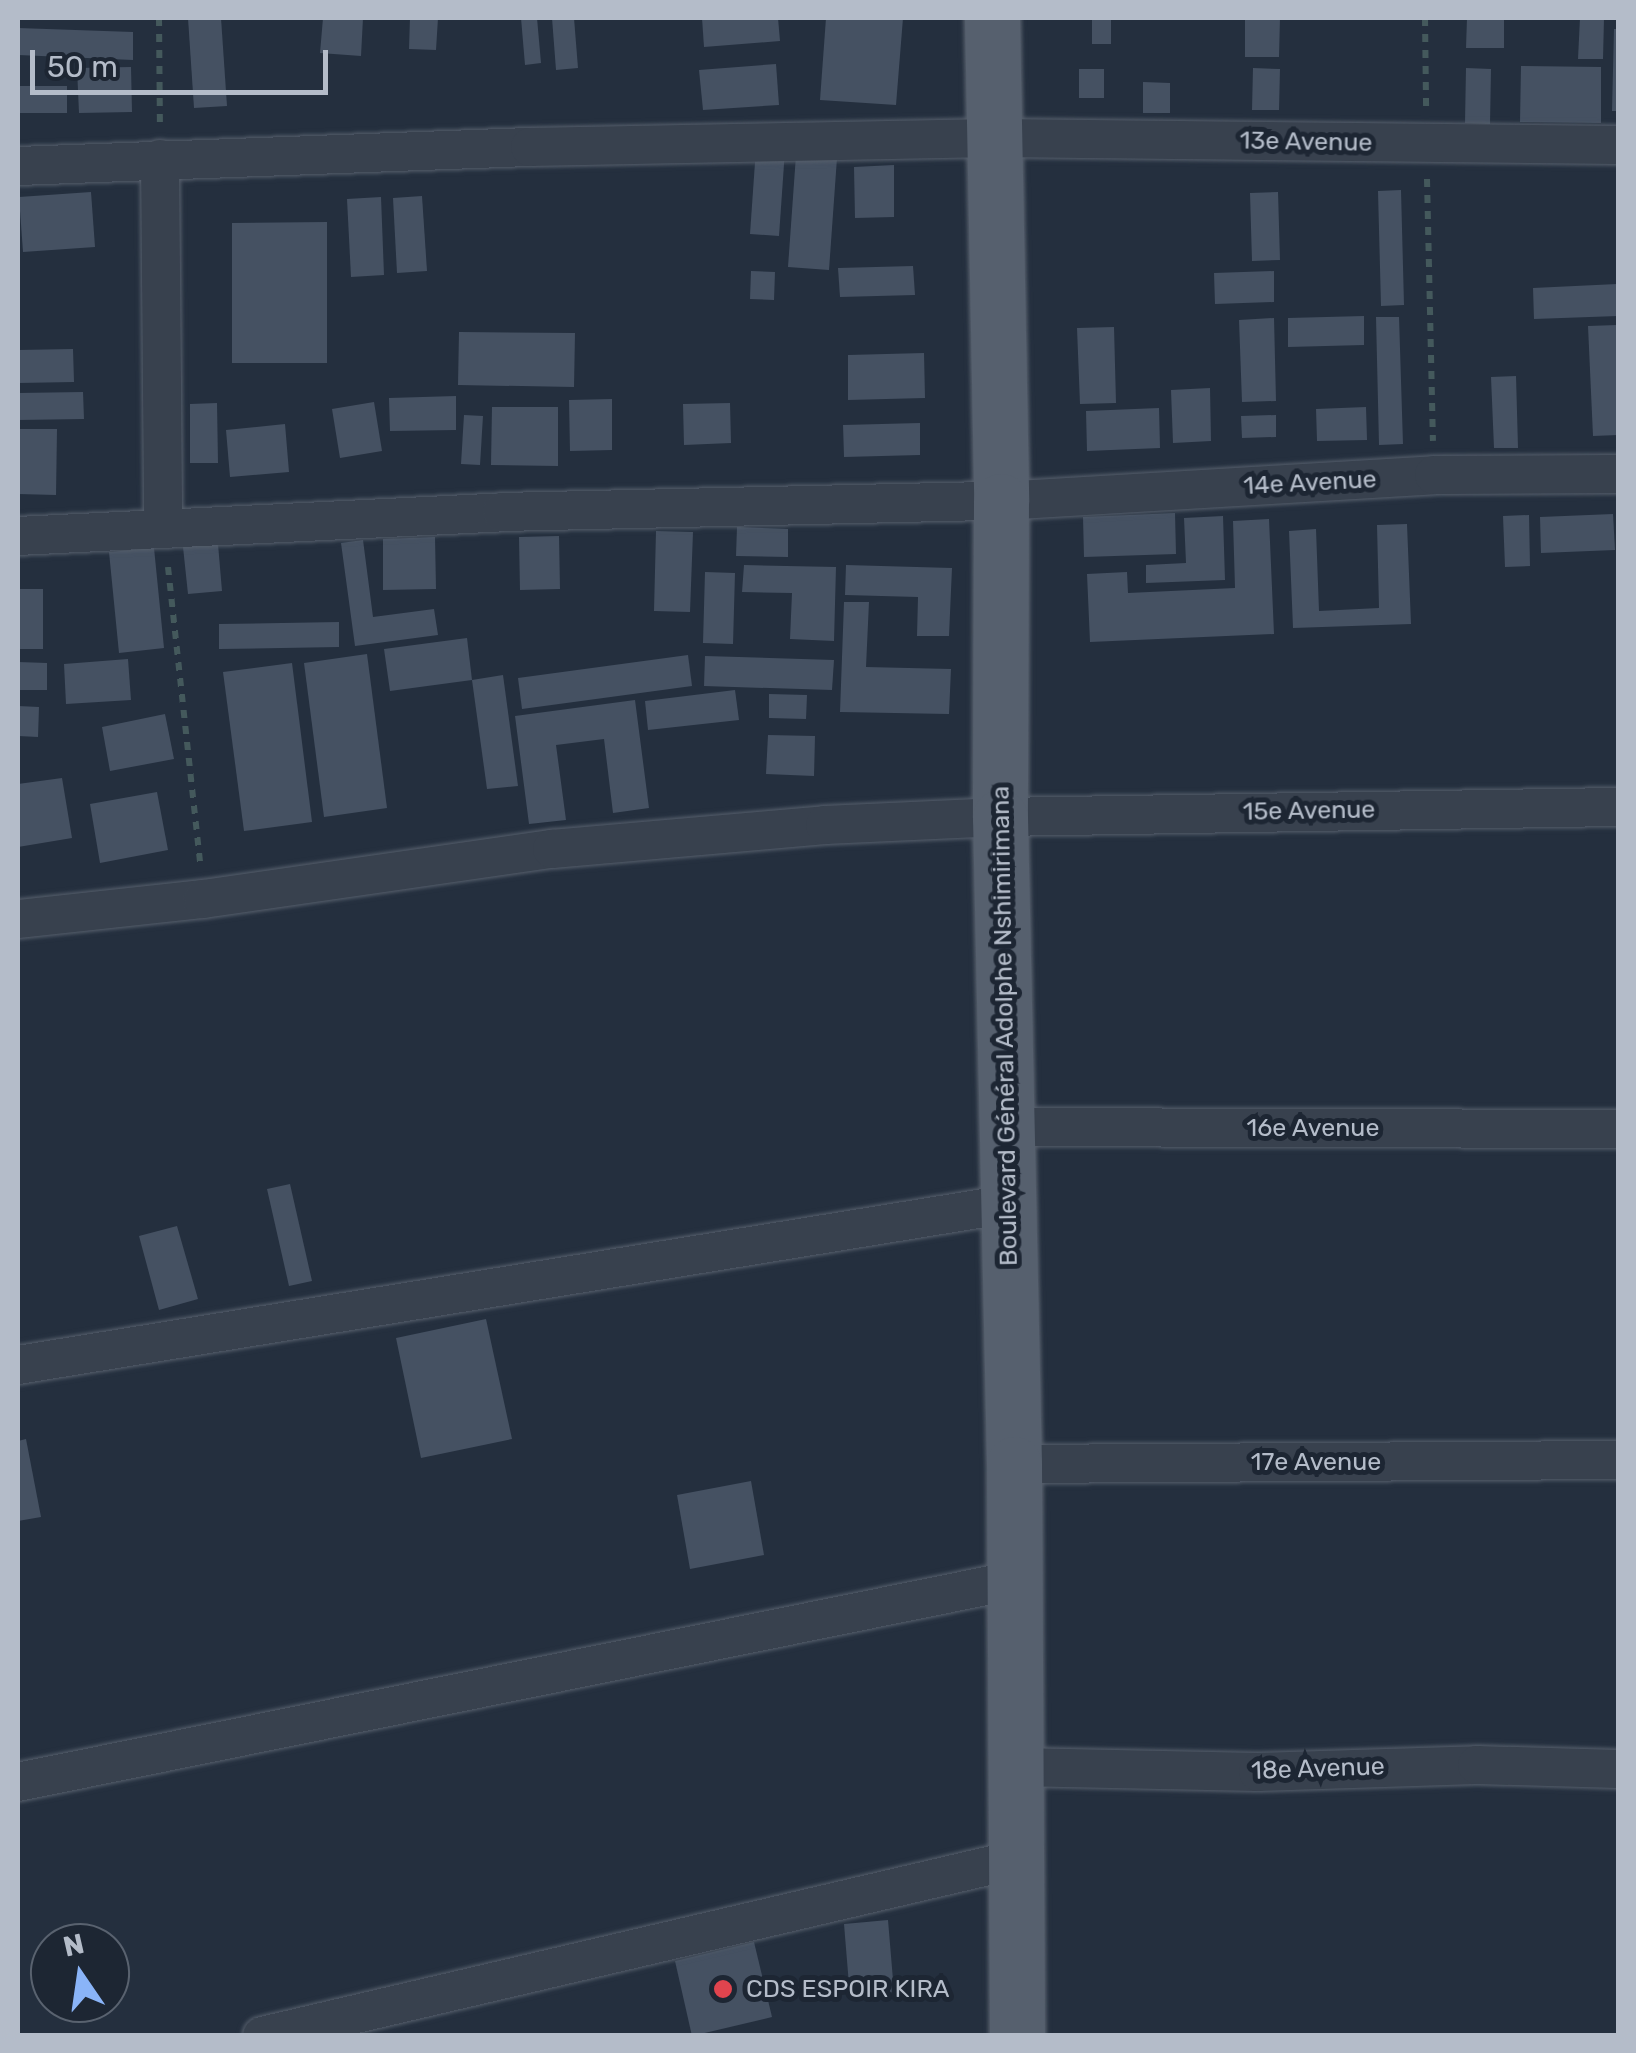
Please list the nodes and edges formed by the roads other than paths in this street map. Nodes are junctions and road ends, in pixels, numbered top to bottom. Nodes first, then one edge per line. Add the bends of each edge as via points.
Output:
1 (992, 18) edge
2 (993, 138) junction
3 (1618, 145) edge
4 (160, 160) junction
5 (18, 166) edge
6 (1618, 474) edge
7 (1001, 501) junction
8 (162, 526) junction
9 (18, 536) edge
10 (1618, 807) edge
11 (1000, 817) junction
12 (18, 918) edge
13 (1007, 1126) junction
14 (1618, 1129) edge
15 (1009, 1204) junction
16 (18, 1364) edge
17 (1618, 1460) edge
18 (1014, 1464) junction
19 (1015, 1580) junction
20 (1017, 1767) junction
21 (1618, 1769) edge
22 (18, 1782) edge
23 (1018, 1859) junction
24 (262, 2036) edge
25 (1016, 2036) edge

1 - 2 main road, Boulevard Général Adolphe Nshimirimana
2 - 3 street, 13e Avenue
2 - 4 street, 13e Avenue
2 - 7 main road, Boulevard Général Adolphe Nshimirimana
4 - 5 street, 13e Avenue
4 - 8 street
6 - 7 street, 14e Avenue via 1434,475
7 - 8 street, 14e Avenue
7 - 11 main road, Boulevard Général Adolphe Nshimirimana
8 - 9 street, 14e Avenue
10 - 11 street, 15e Avenue
11 - 12 street, 15e Avenue via 552,850
11 - 13 main road, Boulevard Général Adolphe Nshimirimana
13 - 14 street, 16e Avenue
13 - 15 main road, Boulevard Général Adolphe Nshimirimana
15 - 16 street
15 - 18 main road, Boulevard Général Adolphe Nshimirimana
17 - 18 street, 17e Avenue
18 - 19 main road, Boulevard Général Adolphe Nshimirimana
19 - 20 main road, Boulevard Général Adolphe Nshimirimana
19 - 22 street
20 - 21 street, 18e Avenue
20 - 23 main road, Boulevard Général Adolphe Nshimirimana
23 - 24 street
23 - 25 main road, Boulevard Général Adolphe Nshimirimana

